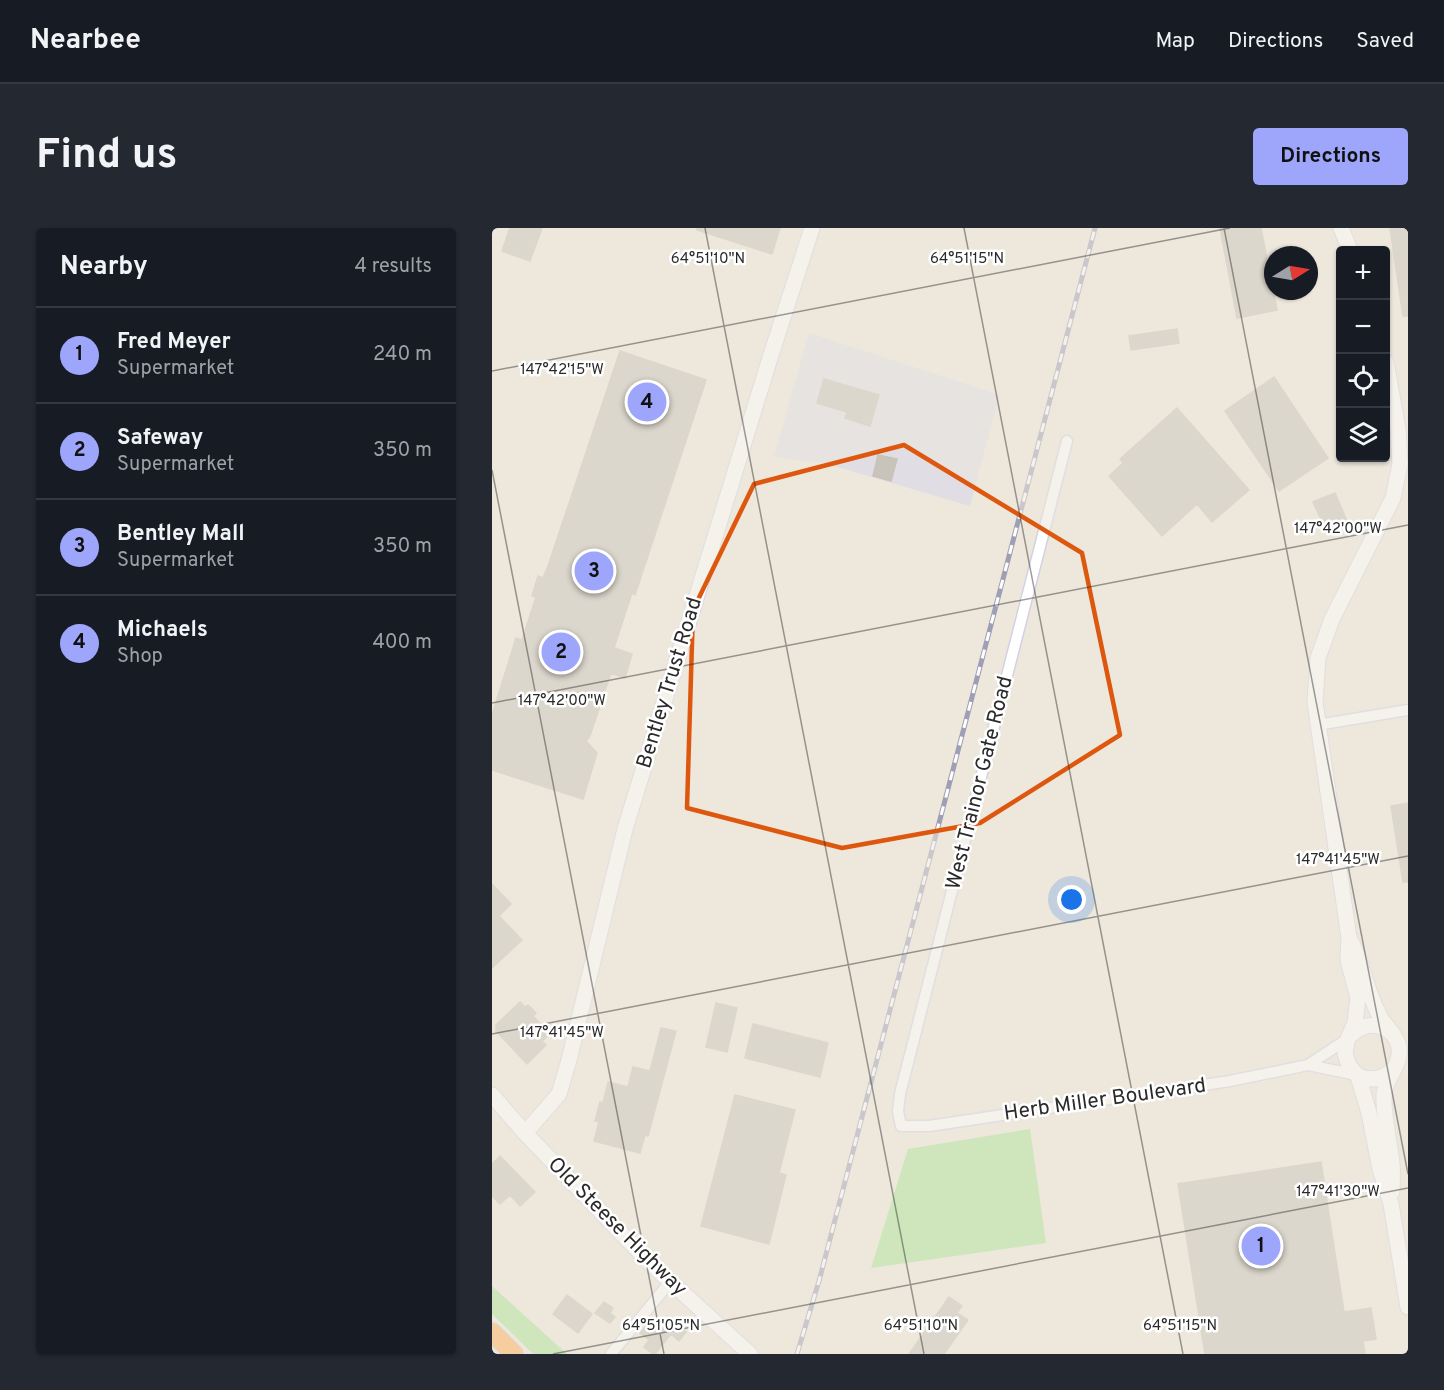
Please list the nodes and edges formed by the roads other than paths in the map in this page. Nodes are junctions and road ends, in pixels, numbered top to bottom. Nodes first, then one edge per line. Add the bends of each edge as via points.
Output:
1 (812, 228) edge
2 (1341, 228) edge
3 (1348, 246) edge
4 (1390, 384) edge
5 (1067, 441) dead end
6 (1408, 710) edge
7 (1317, 725) junction
8 (1349, 938) junction
9 (1392, 1034) junction
10 (1350, 1036) junction
11 (1408, 1041) edge
12 (1308, 1065) junction
13 (1399, 1066) edge
14 (1357, 1075) junction
15 (492, 1095) edge
16 (901, 1126) joint
17 (525, 1132) junction
18 (1391, 1204) junction
19 (670, 1282) junction
20 (1408, 1307) edge
21 (492, 1332) edge
22 (752, 1353) edge
23 (514, 1354) edge
24 (611, 1354) edge

1 - 17 street, Bentley Trust Road via 625,829 559,1094
2 - 3 street
4 - 7 street via 1400,464 1393,498 1332,619 1318,658
5 - 16 street, West Trainor Gate Road via 900,1094
6 - 7 street
7 - 8 street
8 - 9 street via 1373,1002
8 - 10 street via 1347,960 1358,998
9 - 10 street, Herb Miller Boulevard via 1380,1026 1368,1025
9 - 11 street, Herb Miller Boulevard
9 - 13 street via 1399,1046
10 - 12 street, Herb Miller Boulevard
10 - 14 street via 1345,1047 1346,1060
12 - 14 street, Herb Miller Boulevard
12 - 16 street, Herb Miller Boulevard via 1131,1097 929,1126
13 - 14 street, Herb Miller Boulevard via 1378,1079
13 - 18 street via 1384,1096 1392,1166
14 - 18 street
15 - 17 street, Old Steese Highway
17 - 19 street, Old Steese Highway
18 - 20 street
19 - 22 street, Old Steese Highway
19 - 24 street
21 - 23 highway

